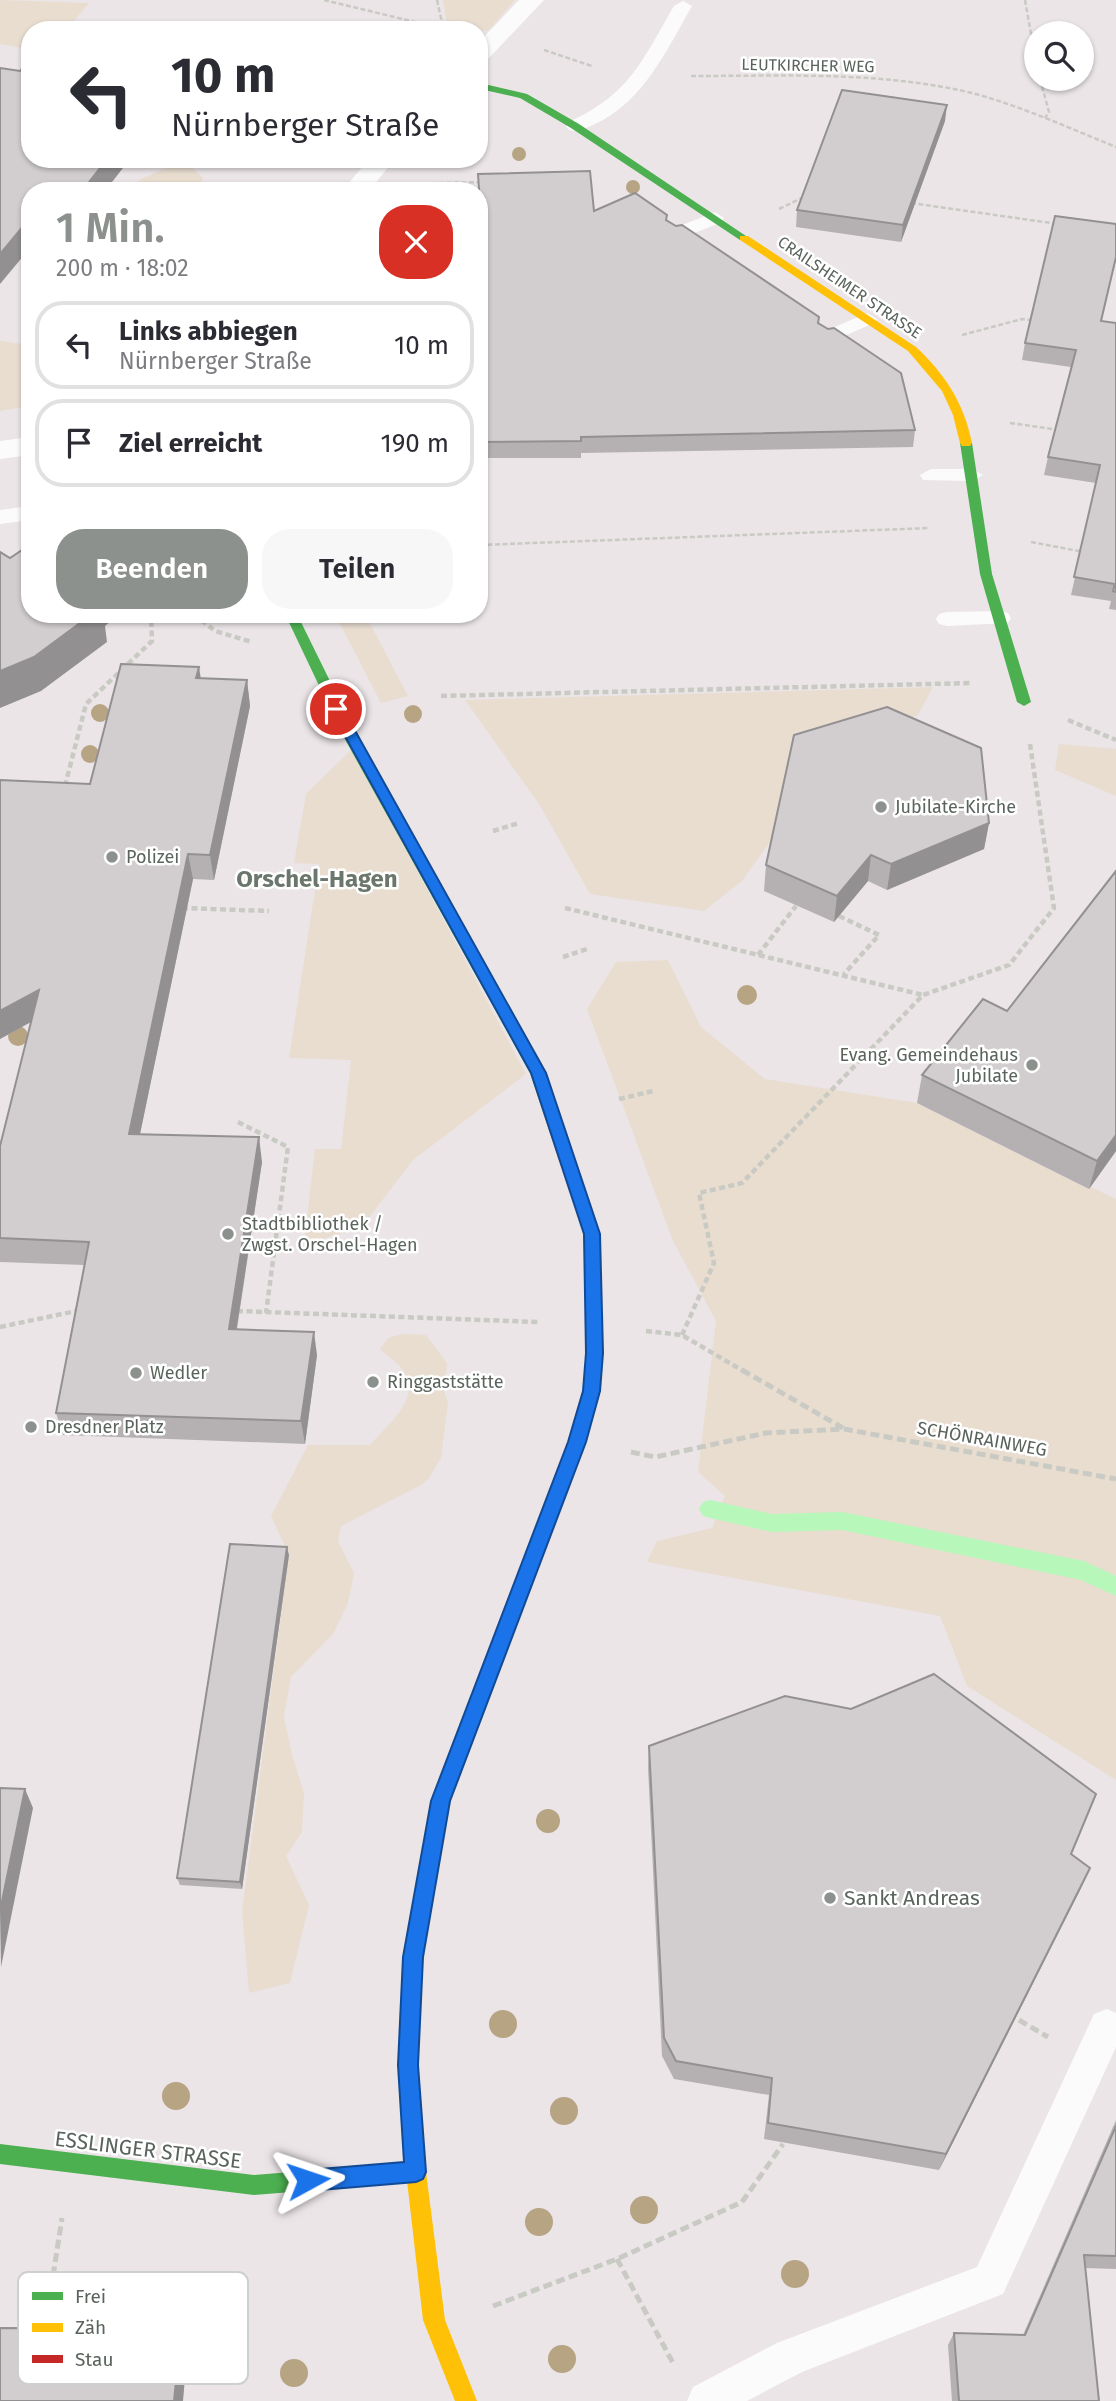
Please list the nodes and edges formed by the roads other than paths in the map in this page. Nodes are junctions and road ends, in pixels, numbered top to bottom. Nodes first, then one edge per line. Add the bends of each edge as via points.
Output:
1 (532, 0) edge
2 (683, 6) dead end
3 (488, 45) edge
4 (488, 88) edge
5 (575, 126) junction
6 (375, 168) edge
7 (363, 182) edge
8 (715, 218) junction
9 (677, 234) edge
10 (867, 319) junction
11 (828, 337) edge
12 (21, 447) edge
13 (0, 450) edge
14 (931, 475) dead end
15 (972, 475) junction
16 (21, 514) edge
17 (0, 517) edge
18 (1000, 618) junction
19 (947, 619) dead end
20 (295, 623) edge
21 (1024, 702) road end
22 (1107, 2027) dead end
23 (0, 2154) edge
24 (416, 2172) junction
25 (466, 2401) edge
26 (707, 2401) edge

1 - 3 street
2 - 5 lane via 642,77 605,112
4 - 5 street, CRAILSHEIMER STRASSE via 523,96
5 - 8 street, CRAILSHEIMER STRASSE
6 - 7 street
8 - 9 lane
8 - 10 street, CRAILSHEIMER STRASSE
10 - 11 lane
10 - 15 street, CRAILSHEIMER STRASSE via 936,371 963,420
12 - 13 street
14 - 15 lane
15 - 18 street, CRAILSHEIMER STRASSE via 986,574
16 - 17 lane
18 - 19 lane
18 - 21 street, CRAILSHEIMER STRASSE
20 - 24 street via 349,734 538,1073 592,1234 591,1391 577,1442 440,1801 413,1957 408,2065
22 - 26 lane via 990,2281 791,2357
23 - 24 street, ESSLINGER STRASSE via 254,2185
24 - 25 street via 434,2320

